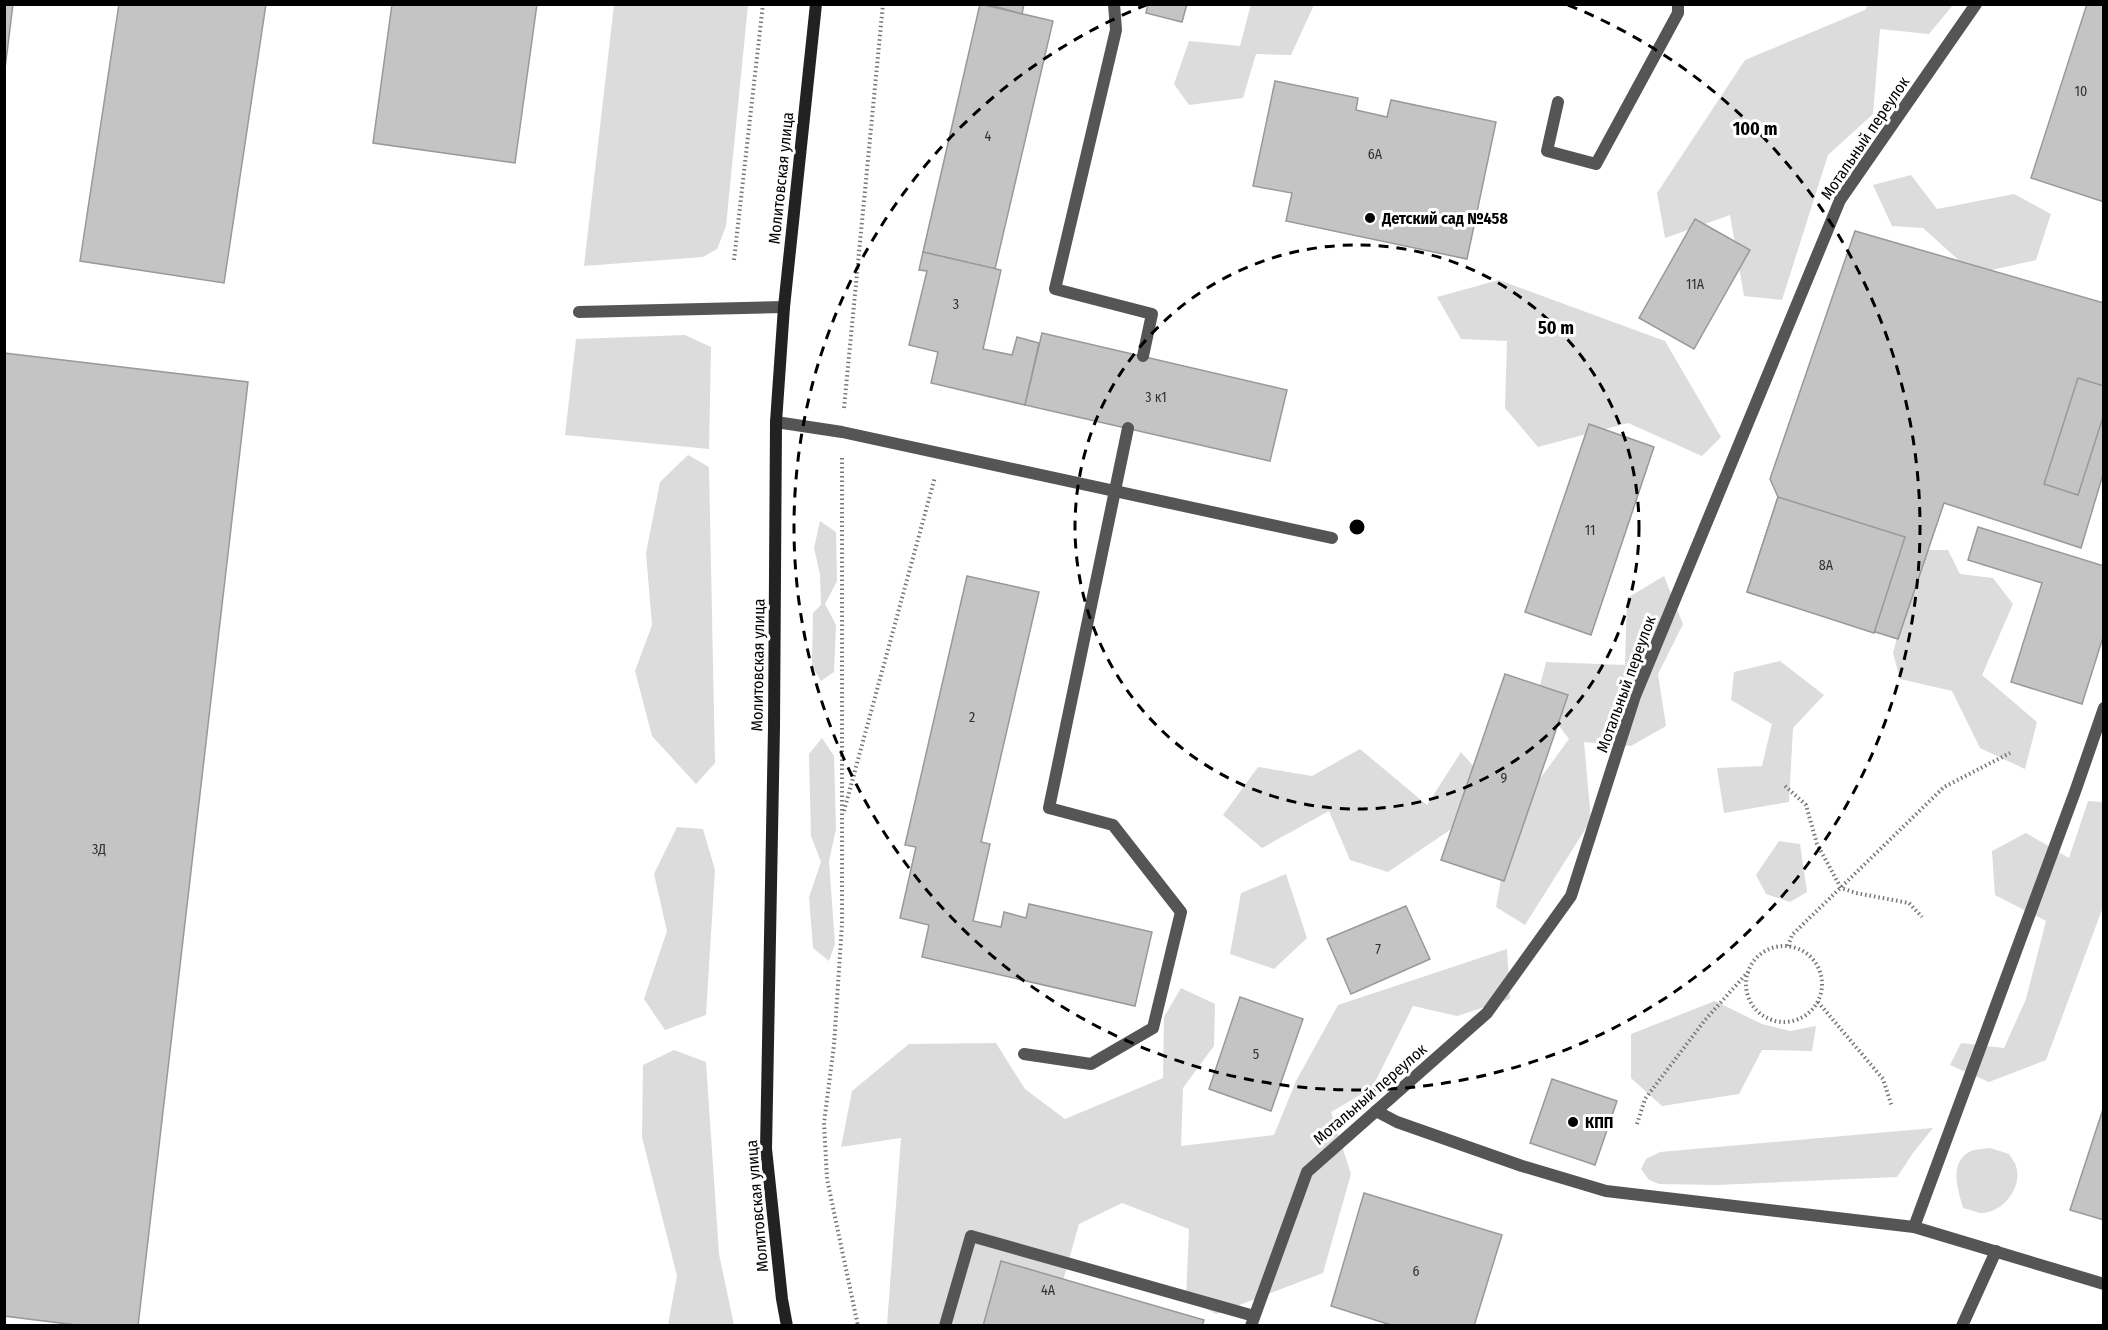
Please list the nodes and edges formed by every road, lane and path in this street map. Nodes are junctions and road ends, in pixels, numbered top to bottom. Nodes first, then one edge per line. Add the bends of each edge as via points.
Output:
1 (763, 4) edge
2 (816, 4) edge
3 (883, 4) edge
4 (1114, 4) edge
5 (1678, 4) edge
6 (1976, 4) edge
7 (1558, 102) dead end
8 (734, 260) dead end
9 (784, 307) junction
10 (579, 312) dead end
11 (1143, 356) dead end
12 (776, 422) junction
13 (1128, 428) dead end
14 (842, 432) junction
15 (942, 453) junction
16 (1115, 490) junction
17 (1332, 538) dead end
18 (2103, 708) edge
19 (2010, 753) dead end
20 (1785, 786) dead end
21 (842, 816) junction
22 (1841, 888) junction
23 (1922, 917) dead end
24 (1788, 946) junction
25 (1748, 971) junction
26 (1818, 1002) junction
27 (1024, 1054) dead end
28 (1892, 1107) dead end
29 (1376, 1111) junction
30 (1637, 1124) dead end
31 (1914, 1227) junction
32 (1996, 1251) junction
33 (2103, 1284) edge
34 (1252, 1321) edge
35 (787, 1326) edge
36 (858, 1326) edge
37 (945, 1326) edge
38 (1962, 1326) edge

1 - 8 path
2 - 9 street, Молитовская улица
3 - 14 path
4 - 11 street via 1116,30 1055,289 1152,314
5 - 7 street via 1678,13 1596,164 1547,151
6 - 29 street, Мотальный переулок via 1840,201 1635,696 1571,897 1487,1014
9 - 10 street
9 - 12 street, Молитовская улица
12 - 14 street
12 - 35 street, Молитовская улица via 766,1149
13 - 16 street
14 - 15 street
14 - 21 path
15 - 16 street
15 - 21 path
16 - 17 street
16 - 27 street via 1049,808 1113,825 1181,912 1153,1028 1091,1064
18 - 31 street
19 - 22 path via 1944,787
20 - 22 path via 1806,805 1817,844
21 - 36 path via 842,924 824,1123 826,1179
22 - 23 path via 1909,903
22 - 24 path via 1792,935
24 - 25 path via 1764,951
24 - 26 path via 1805,952 1818,966 1822,990
25 - 26 path via 1746,983 1753,1007 1774,1021 1799,1019
25 - 30 path via 1645,1099
26 - 28 path via 1883,1079
29 - 31 street via 1522,1166 1606,1191
29 - 34 street, Мотальный переулок via 1307,1172
31 - 32 street
32 - 33 street
32 - 38 street
34 - 37 street via 970,1236

